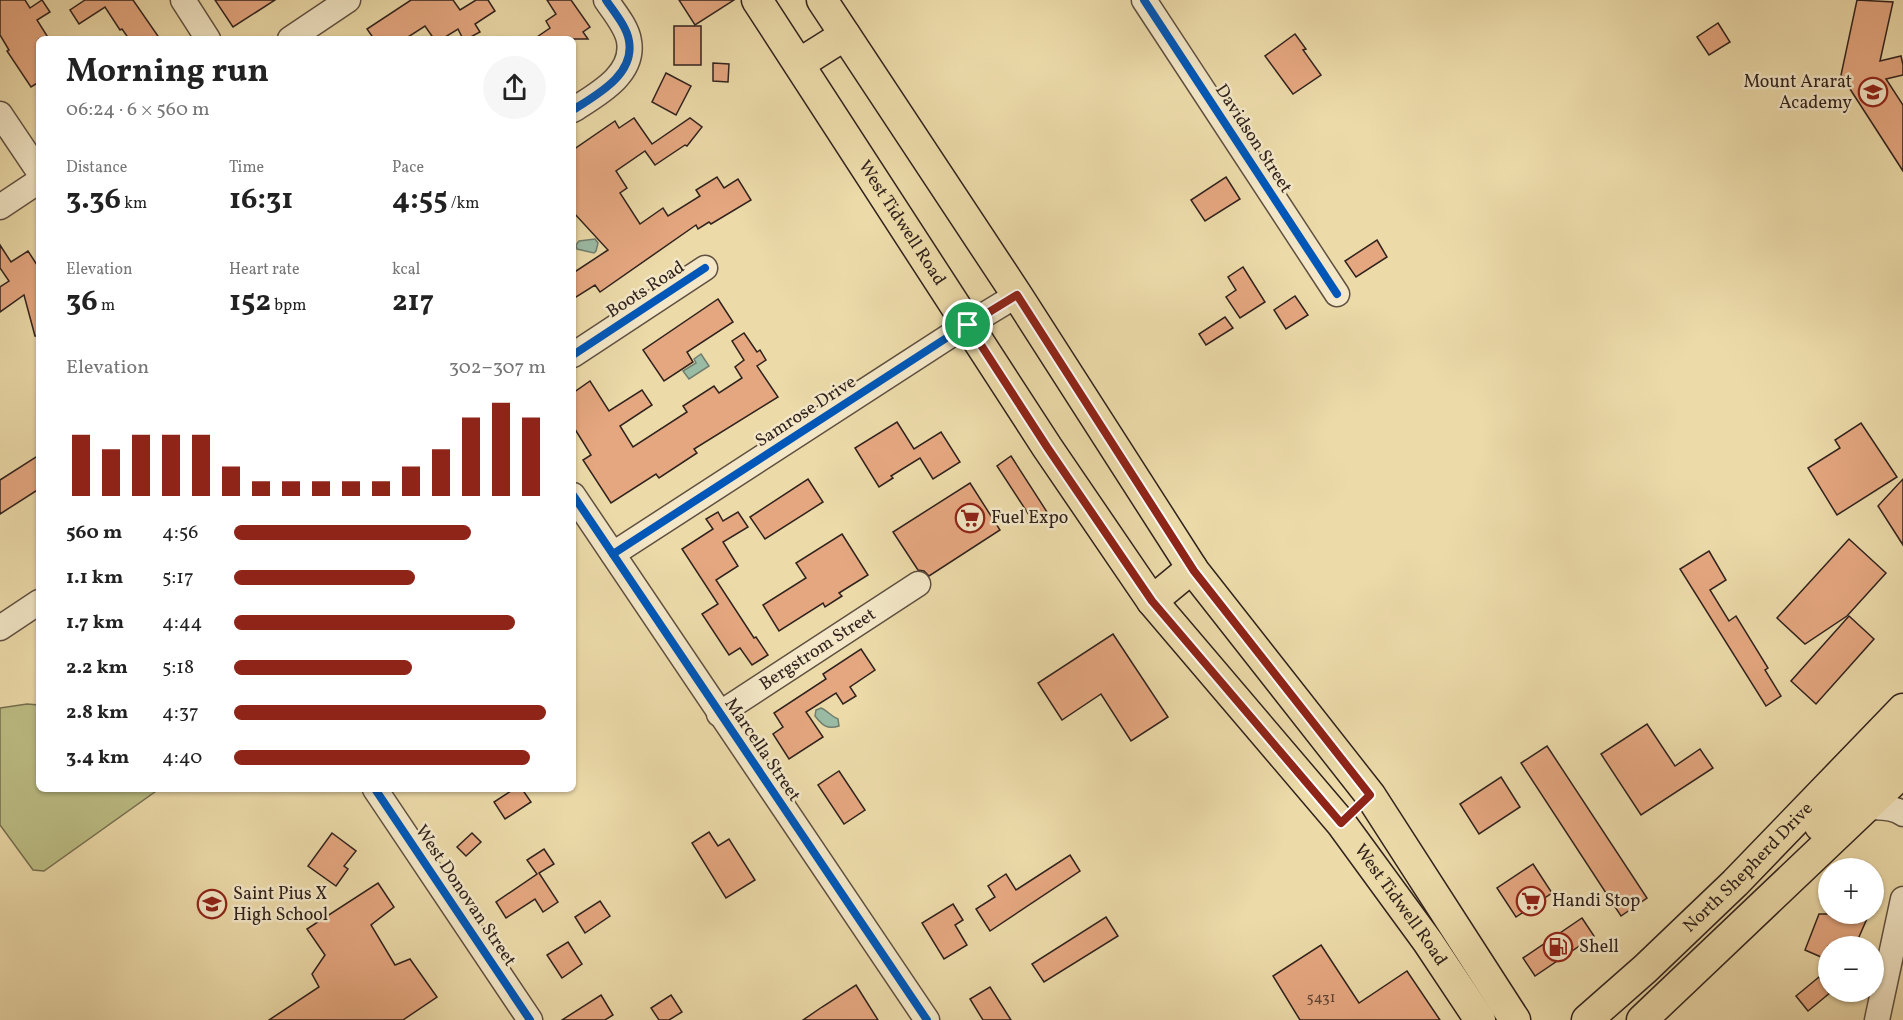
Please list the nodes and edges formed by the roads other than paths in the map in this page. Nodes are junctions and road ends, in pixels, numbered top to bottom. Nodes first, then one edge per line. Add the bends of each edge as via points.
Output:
1 (183, 0) edge
2 (348, 0) edge
3 (606, 0) edge
4 (757, 0) edge
5 (822, 0) edge
6 (1144, 0) edge
7 (845, 35) junction
8 (206, 36) edge
9 (294, 36) edge
10 (799, 64) junction
11 (576, 108) edge
12 (0, 114) edge
13 (36, 168) edge
14 (36, 183) edge
15 (0, 207) edge
16 (705, 268) dead end
17 (1337, 294) dead end
18 (1017, 295) junction
19 (968, 325) junction
20 (576, 354) edge
21 (576, 499) edge
22 (613, 554) junction
23 (1192, 568) junction
24 (918, 584) dead end
25 (1152, 601) junction
26 (36, 604) edge
27 (0, 628) edge
28 (1903, 694) edge
29 (1903, 709) edge
30 (719, 714) junction
31 (1903, 740) edge
32 (1847, 766) junction
33 (1903, 772) edge
34 (377, 792) edge
35 (1370, 795) junction
36 (1867, 807) junction
37 (1903, 814) edge
38 (1341, 823) junction
39 (1796, 874) junction
40 (1903, 899) edge
41 (530, 1020) edge
42 (927, 1020) edge
43 (1480, 1020) edge
44 (1515, 1020) edge
45 (1587, 1020) edge
46 (1642, 1020) edge
47 (1877, 1020) edge

1 - 8 street
2 - 9 street
3 - 11 street via 629,41 628,58 622,72 608,87
4 - 10 main road, West Tidwell Road
5 - 7 main road, West Tidwell Road
6 - 17 street, Davidson Street
7 - 10 main road
7 - 18 main road, West Tidwell Road
10 - 19 main road, West Tidwell Road
12 - 13 street
14 - 15 street
16 - 20 street, Boots Road
18 - 19 street, Samrose Drive
18 - 23 main road, West Tidwell Road
19 - 22 street, Samrose Drive
19 - 25 main road, West Tidwell Road
21 - 22 street, Marcella Street
22 - 30 street, Marcella Street
23 - 25 main road
23 - 35 main road, West Tidwell Road
24 - 30 street, Bergstrom Street
25 - 38 main road, West Tidwell Road
26 - 27 street
28 - 32 main road
29 - 32 main road, North Shepherd Drive
30 - 42 street, Marcella Street
31 - 39 main road via 1821,824
32 - 45 main road, North Shepherd Drive via 1734,883
33 - 36 main road, North Shepherd Drive
34 - 41 street, West Donovan Street
35 - 38 main road
35 - 44 main road, West Tidwell Road
36 - 37 street via 1891,808
36 - 39 main road, North Shepherd Drive
38 - 43 main road, West Tidwell Road
39 - 46 main road, North Shepherd Drive
40 - 47 street

